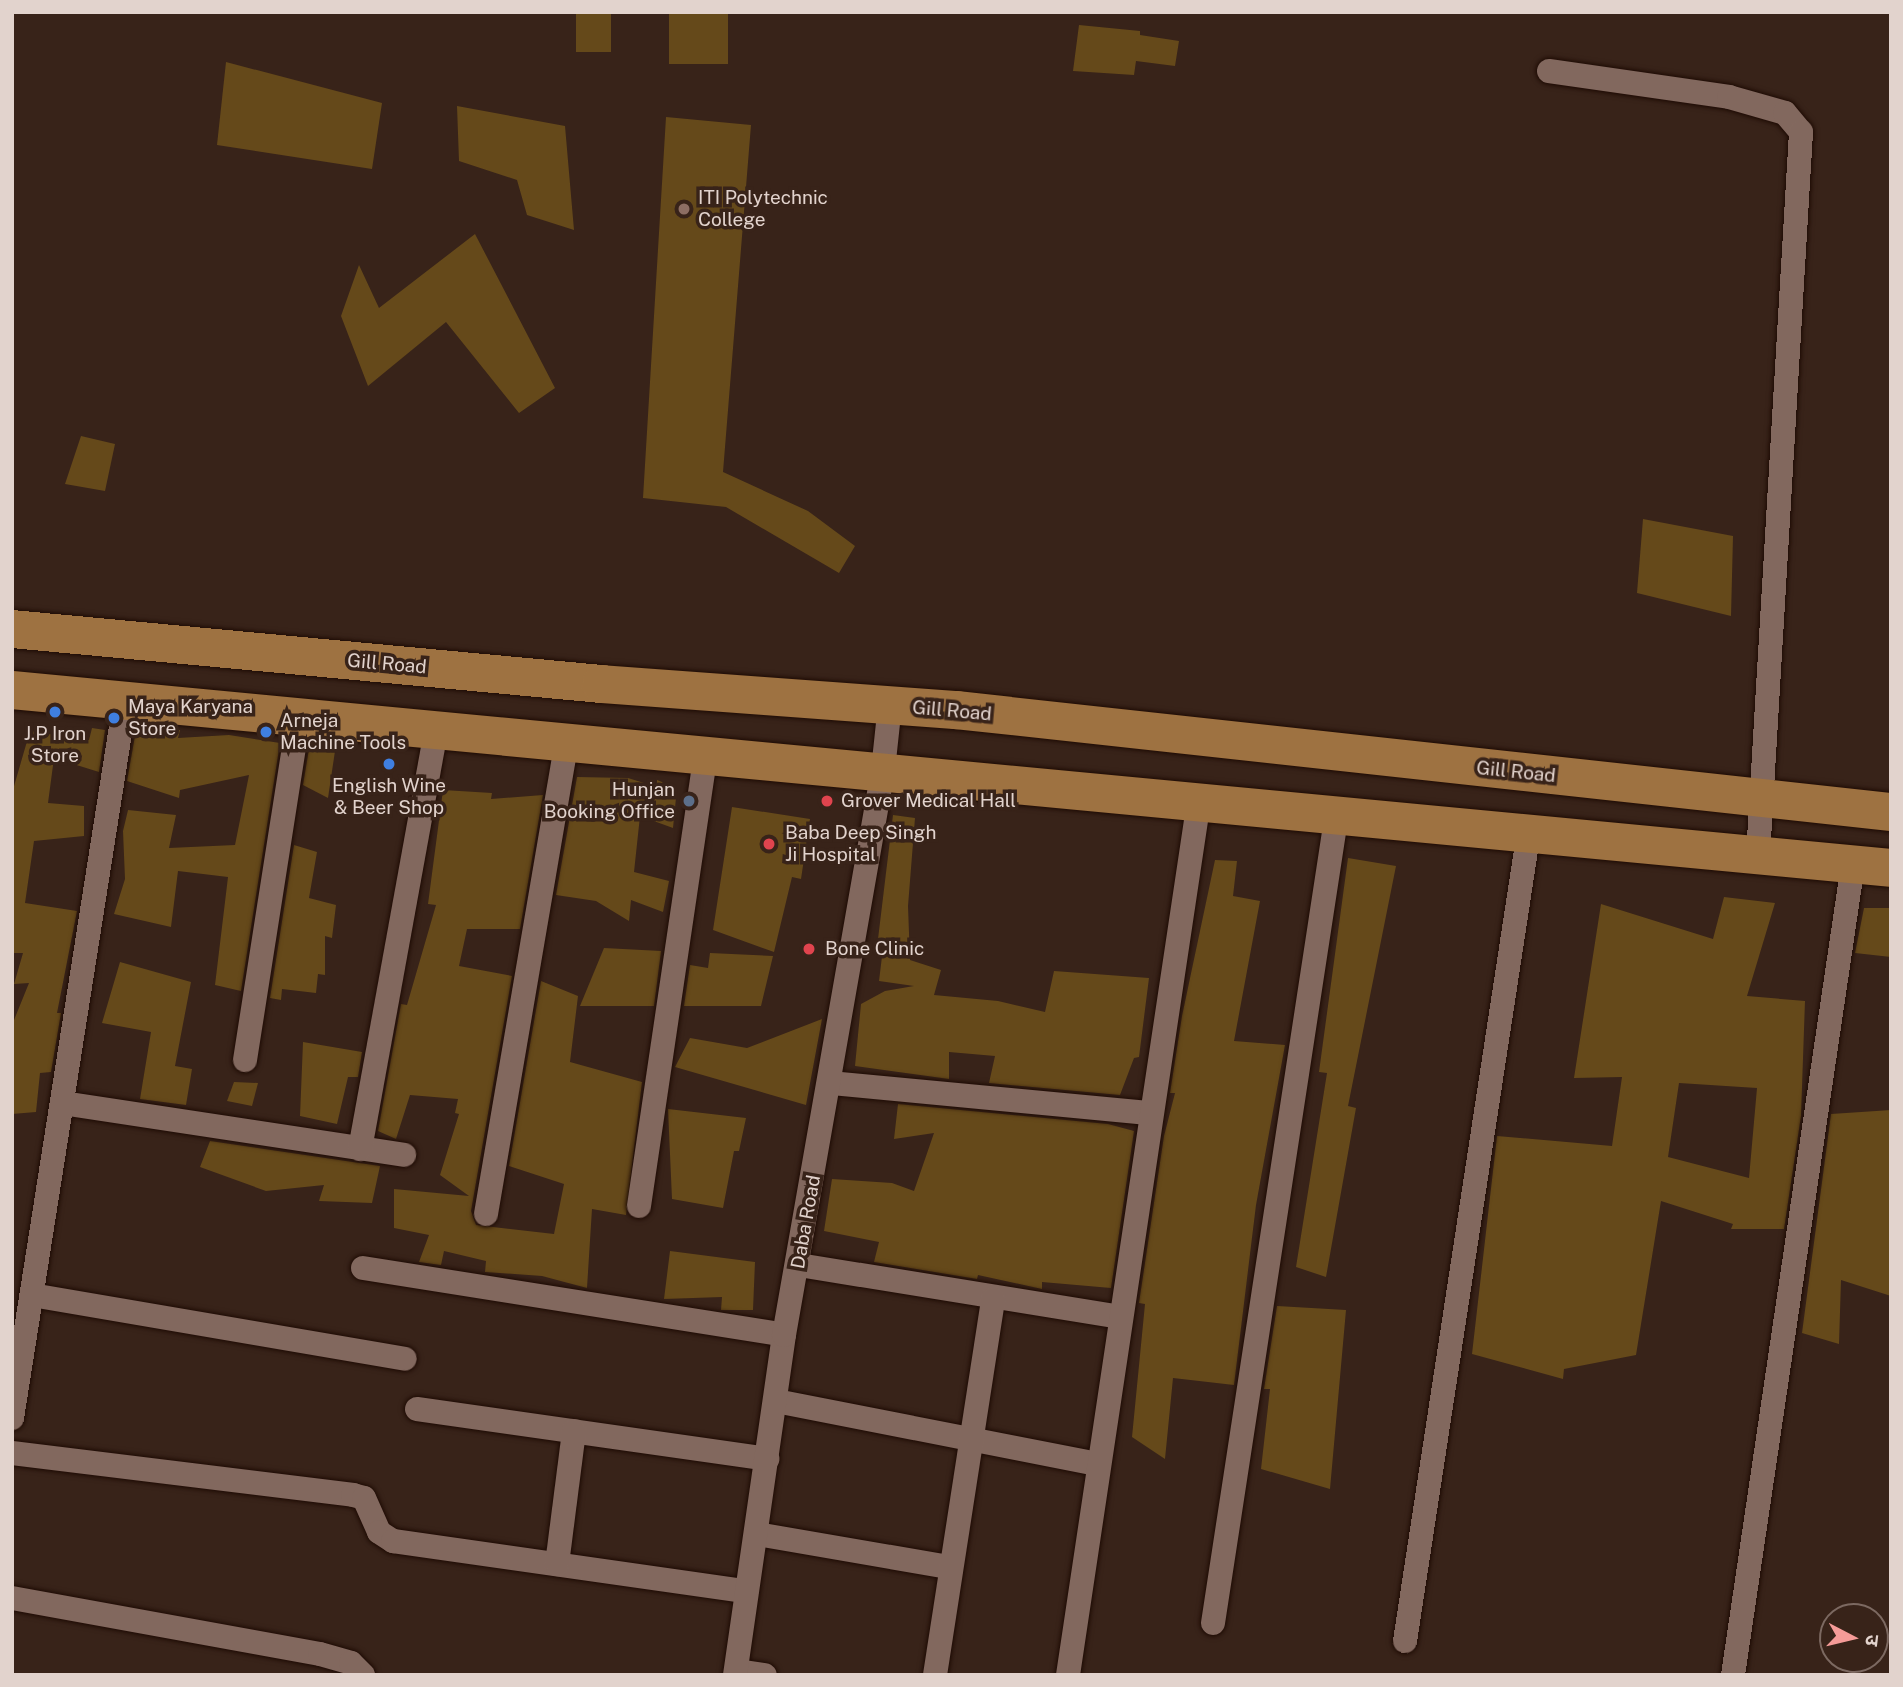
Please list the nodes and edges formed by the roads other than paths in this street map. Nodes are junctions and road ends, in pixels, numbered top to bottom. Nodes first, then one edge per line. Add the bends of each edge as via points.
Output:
1 (1549, 71) dead end
2 (12, 629) edge
3 (12, 690) edge
4 (125, 701) junction
5 (890, 705) junction
6 (299, 716) junction
7 (436, 729) junction
8 (566, 741) junction
9 (706, 754) junction
10 (883, 770) junction
11 (1764, 799) junction
12 (1199, 801) junction
13 (1891, 812) edge
14 (1337, 813) junction
15 (1529, 831) junction
16 (1758, 855) junction
17 (1853, 864) junction
18 (1891, 868) edge
19 (245, 1060) dead end
20 (831, 1083) junction
21 (62, 1103) junction
22 (1150, 1113) junction
23 (360, 1149) junction
24 (404, 1155) dead end
25 (639, 1206) dead end
26 (486, 1214) dead end
27 (799, 1265) junction
28 (363, 1268) dead end
29 (32, 1295) junction
30 (993, 1299) junction
31 (1120, 1317) junction
32 (784, 1335) junction
33 (405, 1359) dead end
34 (16, 1366) edge
35 (776, 1401) junction
36 (417, 1409) dead end
37 (12, 1418) edge
38 (574, 1431) junction
39 (968, 1439) junction
40 (12, 1453) edge
41 (767, 1459) junction
42 (1098, 1464) junction
43 (757, 1534) junction
44 (557, 1564) junction
45 (949, 1567) junction
46 (746, 1591) junction
47 (12, 1598) edge
48 (1213, 1623) dead end
49 (1405, 1641) dead end
50 (341, 1667) edge
51 (736, 1673) edge
52 (363, 1675) edge
53 (765, 1675) edge
54 (935, 1675) edge
55 (1068, 1675) edge
56 (1733, 1675) edge

1 - 11 street via 1765,106 1785,113 1801,132 1776,495
2 - 5 main road, Gill Road via 601,684
3 - 4 main road
4 - 6 main road
4 - 21 street
5 - 10 street, Daba Road
5 - 11 main road, Gill Road
6 - 7 main road
6 - 19 street
7 - 8 main road
7 - 23 street
8 - 9 main road
8 - 26 street
9 - 10 main road
9 - 25 street
10 - 12 main road
10 - 20 street, Daba Road
11 - 13 main road, Gill Road
11 - 16 street
12 - 14 main road
12 - 22 street
14 - 15 main road
14 - 48 street
15 - 16 main road
15 - 49 street
16 - 17 main road
17 - 18 main road
17 - 56 street
20 - 22 street
20 - 27 street, Daba Road
21 - 23 street
21 - 29 street
22 - 31 street
23 - 24 street
27 - 30 street
27 - 32 street, Daba Road
28 - 32 street
29 - 33 street
29 - 34 street
30 - 31 street
30 - 39 street
31 - 42 street
32 - 35 street, Daba Road
34 - 37 street
35 - 39 street
35 - 41 street, Daba Road
36 - 38 street
38 - 41 street
38 - 44 street
39 - 42 street
39 - 45 street
40 - 44 street via 353,1495 364,1498 379,1532 393,1541
41 - 43 street, Daba Road
42 - 55 street
43 - 45 street
43 - 46 street, Daba Road
44 - 46 street
45 - 54 street
46 - 51 street, Daba Road
47 - 50 street
50 - 52 street
51 - 53 street

